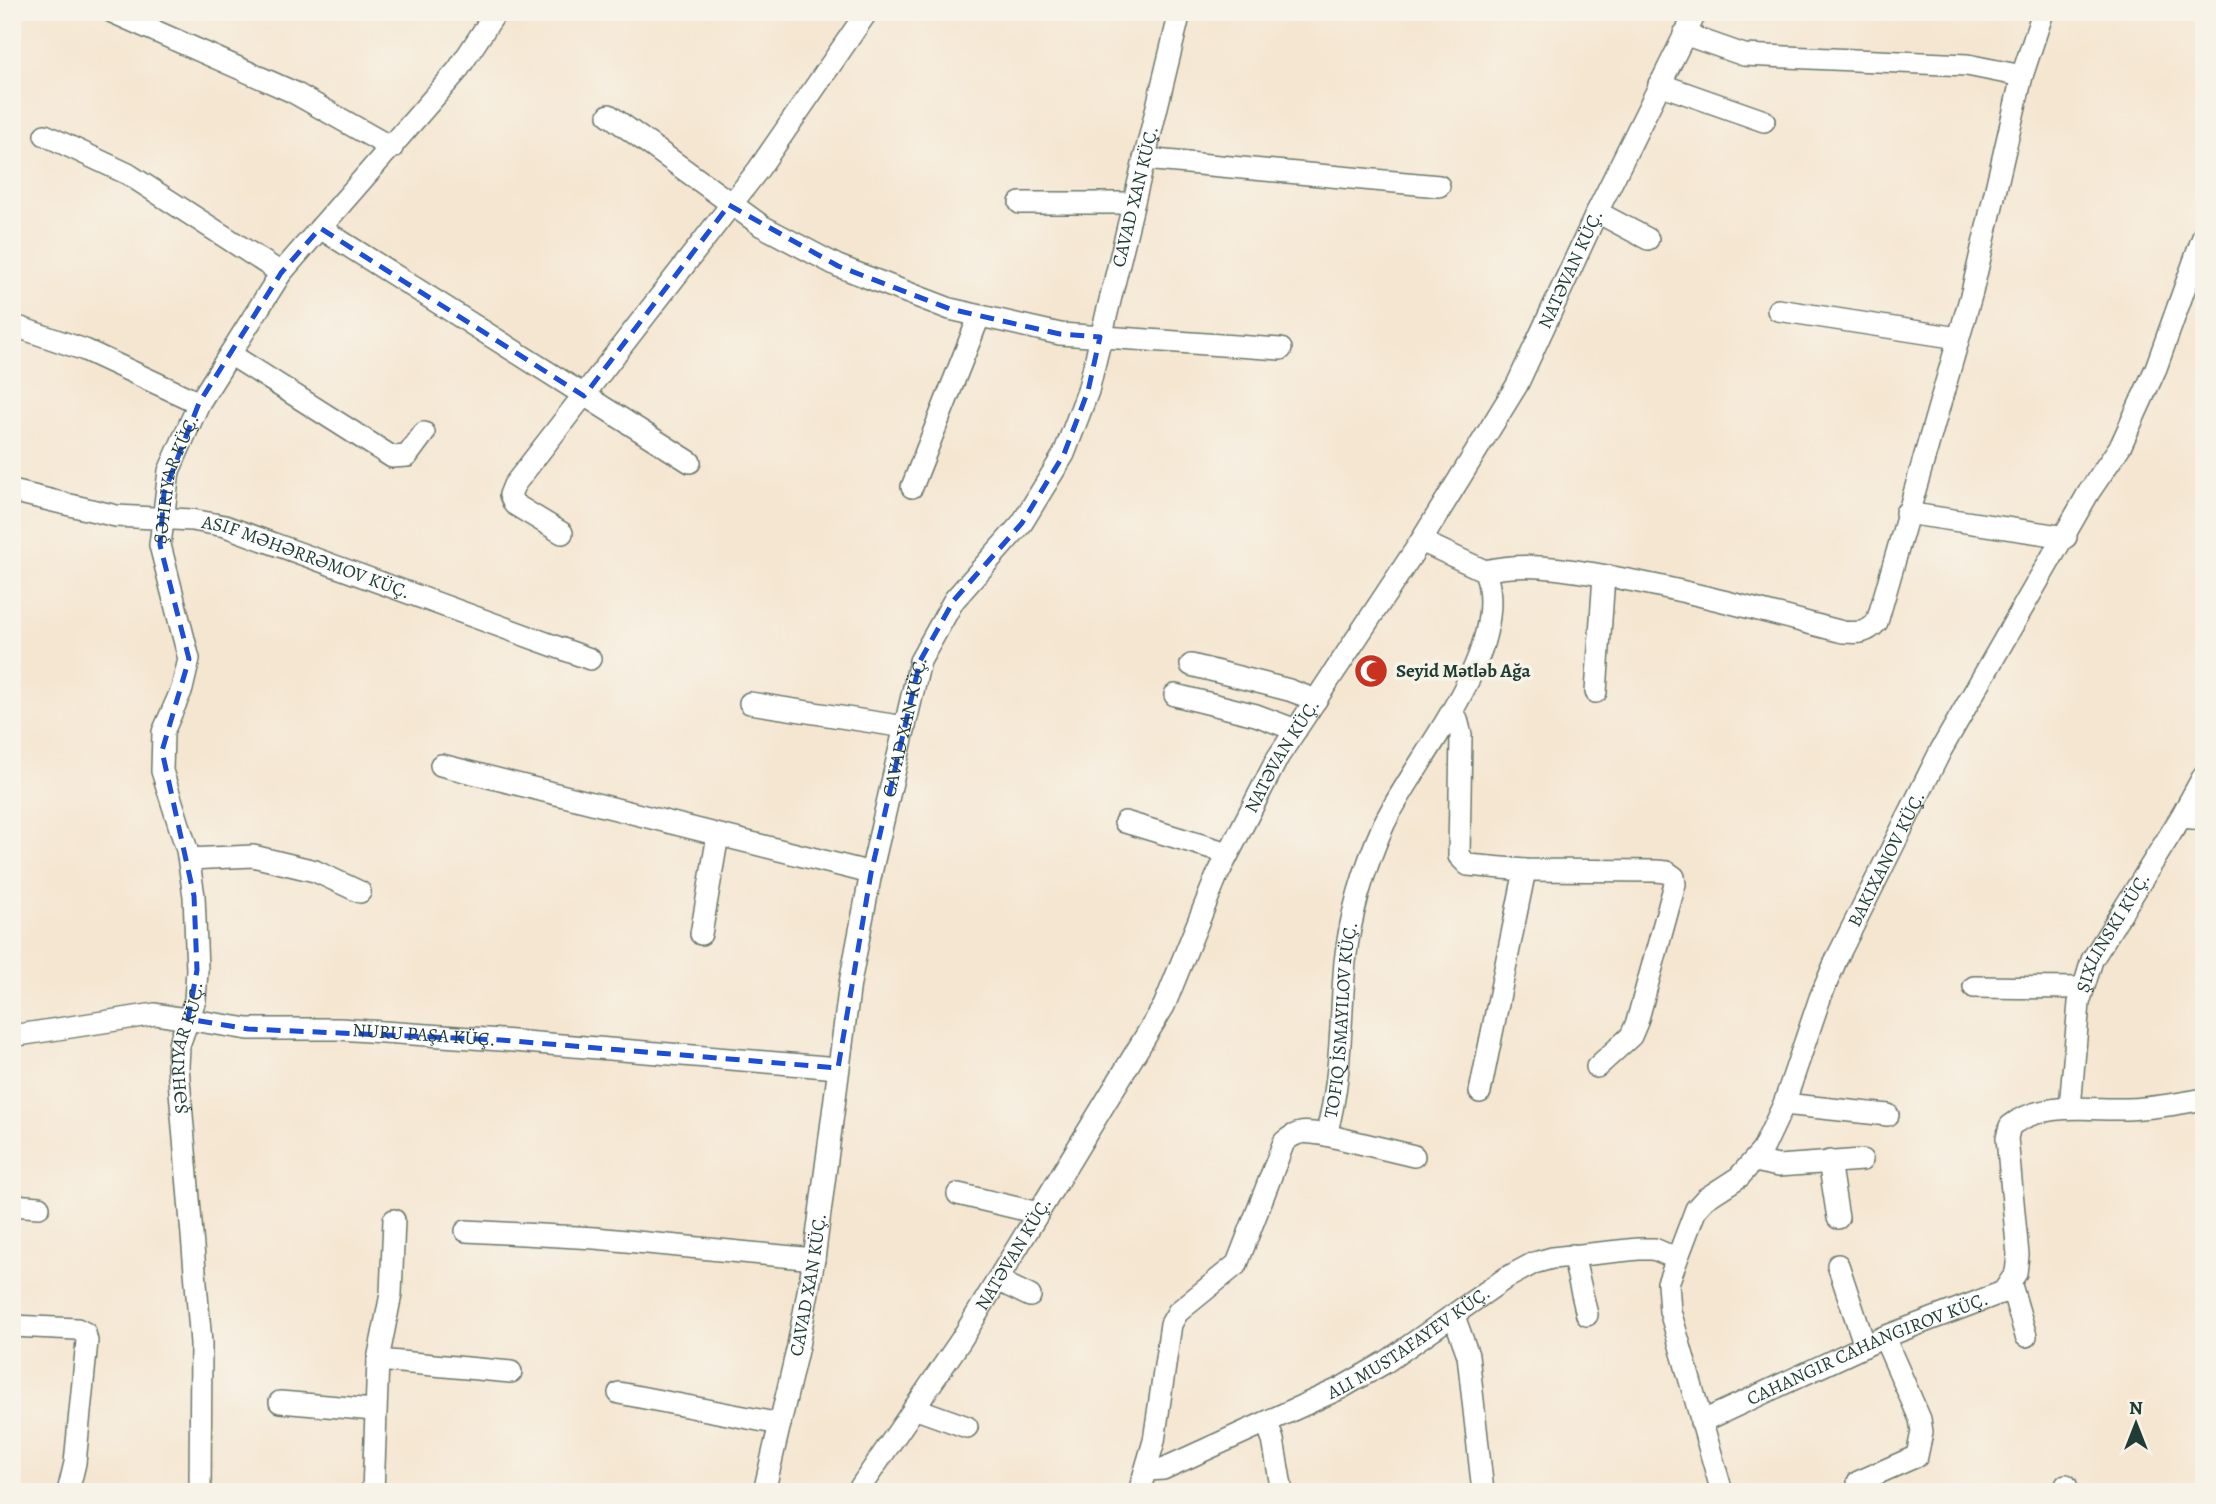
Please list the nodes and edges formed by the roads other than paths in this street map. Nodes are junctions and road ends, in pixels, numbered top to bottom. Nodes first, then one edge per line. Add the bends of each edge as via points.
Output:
1 (112, 12) edge
2 (496, 12) edge
3 (867, 12) edge
4 (1180, 12) edge
5 (1696, 12) edge
6 (2043, 12) edge
7 (1684, 34) junction
8 (2022, 76) junction
9 (1659, 84) junction
10 (609, 115) dead end
11 (1764, 121) dead end
12 (45, 135) dead end
13 (392, 148) junction
14 (1144, 159) junction
15 (1439, 186) dead end
16 (1132, 202) junction
17 (1020, 203) dead end
18 (729, 205) junction
19 (1597, 212) junction
20 (320, 228) junction
21 (2204, 234) edge
22 (1647, 239) dead end
23 (281, 273) junction
24 (1778, 310) dead end
25 (979, 317) junction
26 (12, 325) edge
27 (1100, 337) junction
28 (1958, 338) junction
29 (1281, 349) dead end
30 (230, 354) junction
31 (584, 396) junction
32 (199, 403) junction
33 (424, 433) dead end
34 (690, 462) dead end
35 (912, 487) dead end
36 (12, 491) edge
37 (1906, 513) junction
38 (163, 519) junction
39 (562, 533) dead end
40 (2066, 537) junction
41 (1421, 541) junction
42 (1485, 571) junction
43 (1604, 576) junction
44 (590, 659) dead end
45 (1191, 665) dead end
46 (1596, 692) dead end
47 (1175, 695) dead end
48 (1316, 700) junction
49 (750, 704) dead end
50 (1452, 714) junction
51 (905, 727) junction
52 (1296, 730) junction
53 (442, 765) dead end
54 (2204, 775) edge
55 (2181, 817) junction
56 (2204, 819) edge
57 (1125, 822) dead end
58 (718, 835) junction
59 (1228, 853) junction
60 (188, 859) junction
61 (1525, 870) junction
62 (871, 873) junction
63 (360, 892) dead end
64 (701, 934) dead end
65 (1975, 987) dead end
66 (2082, 988) junction
67 (188, 1018) junction
68 (12, 1036) edge
69 (1597, 1067) dead end
70 (838, 1068) junction
71 (1480, 1092) dead end
72 (2204, 1099) edge
73 (1784, 1104) junction
74 (2070, 1108) junction
75 (1888, 1115) dead end
76 (1326, 1135) junction
77 (1414, 1156) dead end
78 (1862, 1160) dead end
79 (1756, 1161) junction
80 (1829, 1161) junction
81 (958, 1194) dead end
82 (12, 1205) edge
83 (39, 1207) dead end
84 (1038, 1213) junction
85 (1838, 1218) dead end
86 (394, 1220) dead end
87 (466, 1231) dead end
88 (1573, 1255) junction
89 (1675, 1258) junction
90 (814, 1259) junction
91 (1838, 1265) dead end
92 (997, 1280) junction
93 (2011, 1285) junction
94 (1030, 1296) dead end
95 (1587, 1315) dead end
96 (1454, 1316) junction
97 (12, 1326) edge
98 (2026, 1336) dead end
99 (1875, 1342) junction
100 (378, 1360) junction
101 (511, 1372) dead end
102 (619, 1393) dead end
103 (280, 1402) dead end
104 (914, 1408) junction
105 (374, 1410) junction
106 (1701, 1422) junction
107 (1267, 1423) junction
108 (780, 1424) junction
109 (967, 1427) dead end
110 (1148, 1470) junction
111 (1858, 1482) dead end
112 (68, 1492) edge
113 (200, 1492) edge
114 (373, 1492) edge
115 (764, 1492) edge
116 (856, 1492) edge
117 (1139, 1492) edge
118 (1282, 1492) edge
119 (1483, 1492) edge
120 (1722, 1492) edge

1 - 13 street via 293,92
2 - 13 street, ŞƏHRIYAR KÜÇ. via 457,71
3 - 18 street
4 - 14 street, CAVAD XAN KÜÇ.
5 - 7 street, NATƏVAN KÜÇ.
6 - 8 street
7 - 8 street via 1744,55 1967,65
7 - 9 street, NATƏVAN KÜÇ.
8 - 28 street
9 - 11 street
9 - 19 street, NATƏVAN KÜÇ.
10 - 18 street
12 - 23 street via 128,174
13 - 20 street, ŞƏHRIYAR KÜÇ.
14 - 15 street
14 - 16 street, CAVAD XAN KÜÇ.
16 - 17 street
16 - 27 street, CAVAD XAN KÜÇ.
18 - 25 street via 838,267
18 - 31 street
19 - 22 street
19 - 41 street, NATƏVAN KÜÇ. via 1527,366
20 - 23 street, ŞƏHRIYAR KÜÇ.
20 - 31 street
21 - 40 street via 2156,368 2125,436
23 - 30 street, ŞƏHRIYAR KÜÇ.
24 - 28 street
25 - 27 street via 1060,334
25 - 35 street
26 - 32 street via 85,351
27 - 29 street
27 - 51 street, CAVAD XAN KÜÇ. via 1088,391 1064,454 1022,523 954,600 934,631 920,661
28 - 37 street
30 - 32 street, ŞƏHRIYAR KÜÇ.
30 - 33 street via 392,457 407,456
31 - 34 street
31 - 39 street via 510,495 514,504
32 - 38 street, ŞƏHRIYAR KÜÇ. via 169,471
36 - 38 street, ASIF MƏHƏRRƏMOV KÜÇ. via 116,516
37 - 40 street
37 - 43 street via 1877,622 1860,633 1674,588
38 - 44 street, ASIF MƏHƏRRƏMOV KÜÇ. via 225,526
38 - 60 street, ŞƏHRIYAR KÜÇ. via 160,545 188,659 182,689 163,732 162,771
40 - 73 street via 1941,750 1849,933 1819,998
41 - 42 street
41 - 48 street, NATƏVAN KÜÇ.
42 - 43 street via 1519,566
42 - 50 street via 1491,602 1478,656
43 - 46 street
45 - 48 street
47 - 52 street
48 - 52 street, NATƏVAN KÜÇ.
49 - 51 street
50 - 61 street via 1461,735 1458,856 1468,865
50 - 76 street via 1399,794 1365,877 1349,932 1338,1084
51 - 62 street, CAVAD XAN KÜÇ.
52 - 59 street, NATƏVAN KÜÇ.
53 - 58 street
54 - 55 street
55 - 56 street
55 - 66 street via 2092,960
57 - 59 street
58 - 62 street
58 - 64 street
59 - 84 street, NATƏVAN KÜÇ. via 1164,1006
60 - 63 street via 253,856 314,872
60 - 67 street, ŞƏHRIYAR KÜÇ. via 197,970 195,1000
61 - 69 street via 1667,872 1674,877 1637,1022 1630,1036
61 - 71 street
62 - 70 street, CAVAD XAN KÜÇ.
65 - 66 street
66 - 74 street
67 - 68 street, NURU PAŞA KÜÇ. via 155,1014
67 - 70 street, NURU PAŞA KÜÇ. via 248,1028 474,1038
67 - 113 street, ŞƏHRIYAR KÜÇ. via 178,1067 201,1343
70 - 90 street, CAVAD XAN KÜÇ.
72 - 74 street, CAHANGIR CAHANGIROV KÜÇ. via 2128,1109
73 - 75 street
73 - 79 street
74 - 93 street, CAHANGIR CAHANGIROV KÜÇ. via 2022,1117 2010,1126 2007,1138 2018,1255
76 - 77 street
76 - 110 street via 1304,1131 1284,1142 1237,1264 1178,1312 1171,1324
78 - 80 street
79 - 80 street via 1778,1167
79 - 89 street via 1696,1209
80 - 85 street
81 - 84 street
82 - 83 street
84 - 92 street, NATƏVAN KÜÇ.
86 - 100 street via 391,1294
87 - 90 street
88 - 89 street via 1654,1249
88 - 95 street
88 - 96 street via 1534,1263
89 - 106 street via 1667,1295
90 - 108 street, CAVAD XAN KÜÇ.
91 - 99 street
92 - 94 street
92 - 104 street, NATƏVAN KÜÇ.
93 - 98 street
93 - 99 street, CAHANGIR CAHANGIROV KÜÇ. via 1990,1298
96 - 107 street via 1341,1388
96 - 119 street via 1468,1354
97 - 112 street via 77,1329 88,1341
99 - 106 street, CAHANGIR CAHANGIROV KÜÇ.
99 - 111 street via 1920,1419 1922,1432 1917,1455
100 - 101 street
100 - 105 street
102 - 108 street
103 - 105 street
104 - 109 street
104 - 116 street, NATƏVAN KÜÇ.
105 - 114 street
106 - 120 street
107 - 110 street via 1163,1469
107 - 118 street
108 - 115 street, CAVAD XAN KÜÇ.
110 - 117 street

